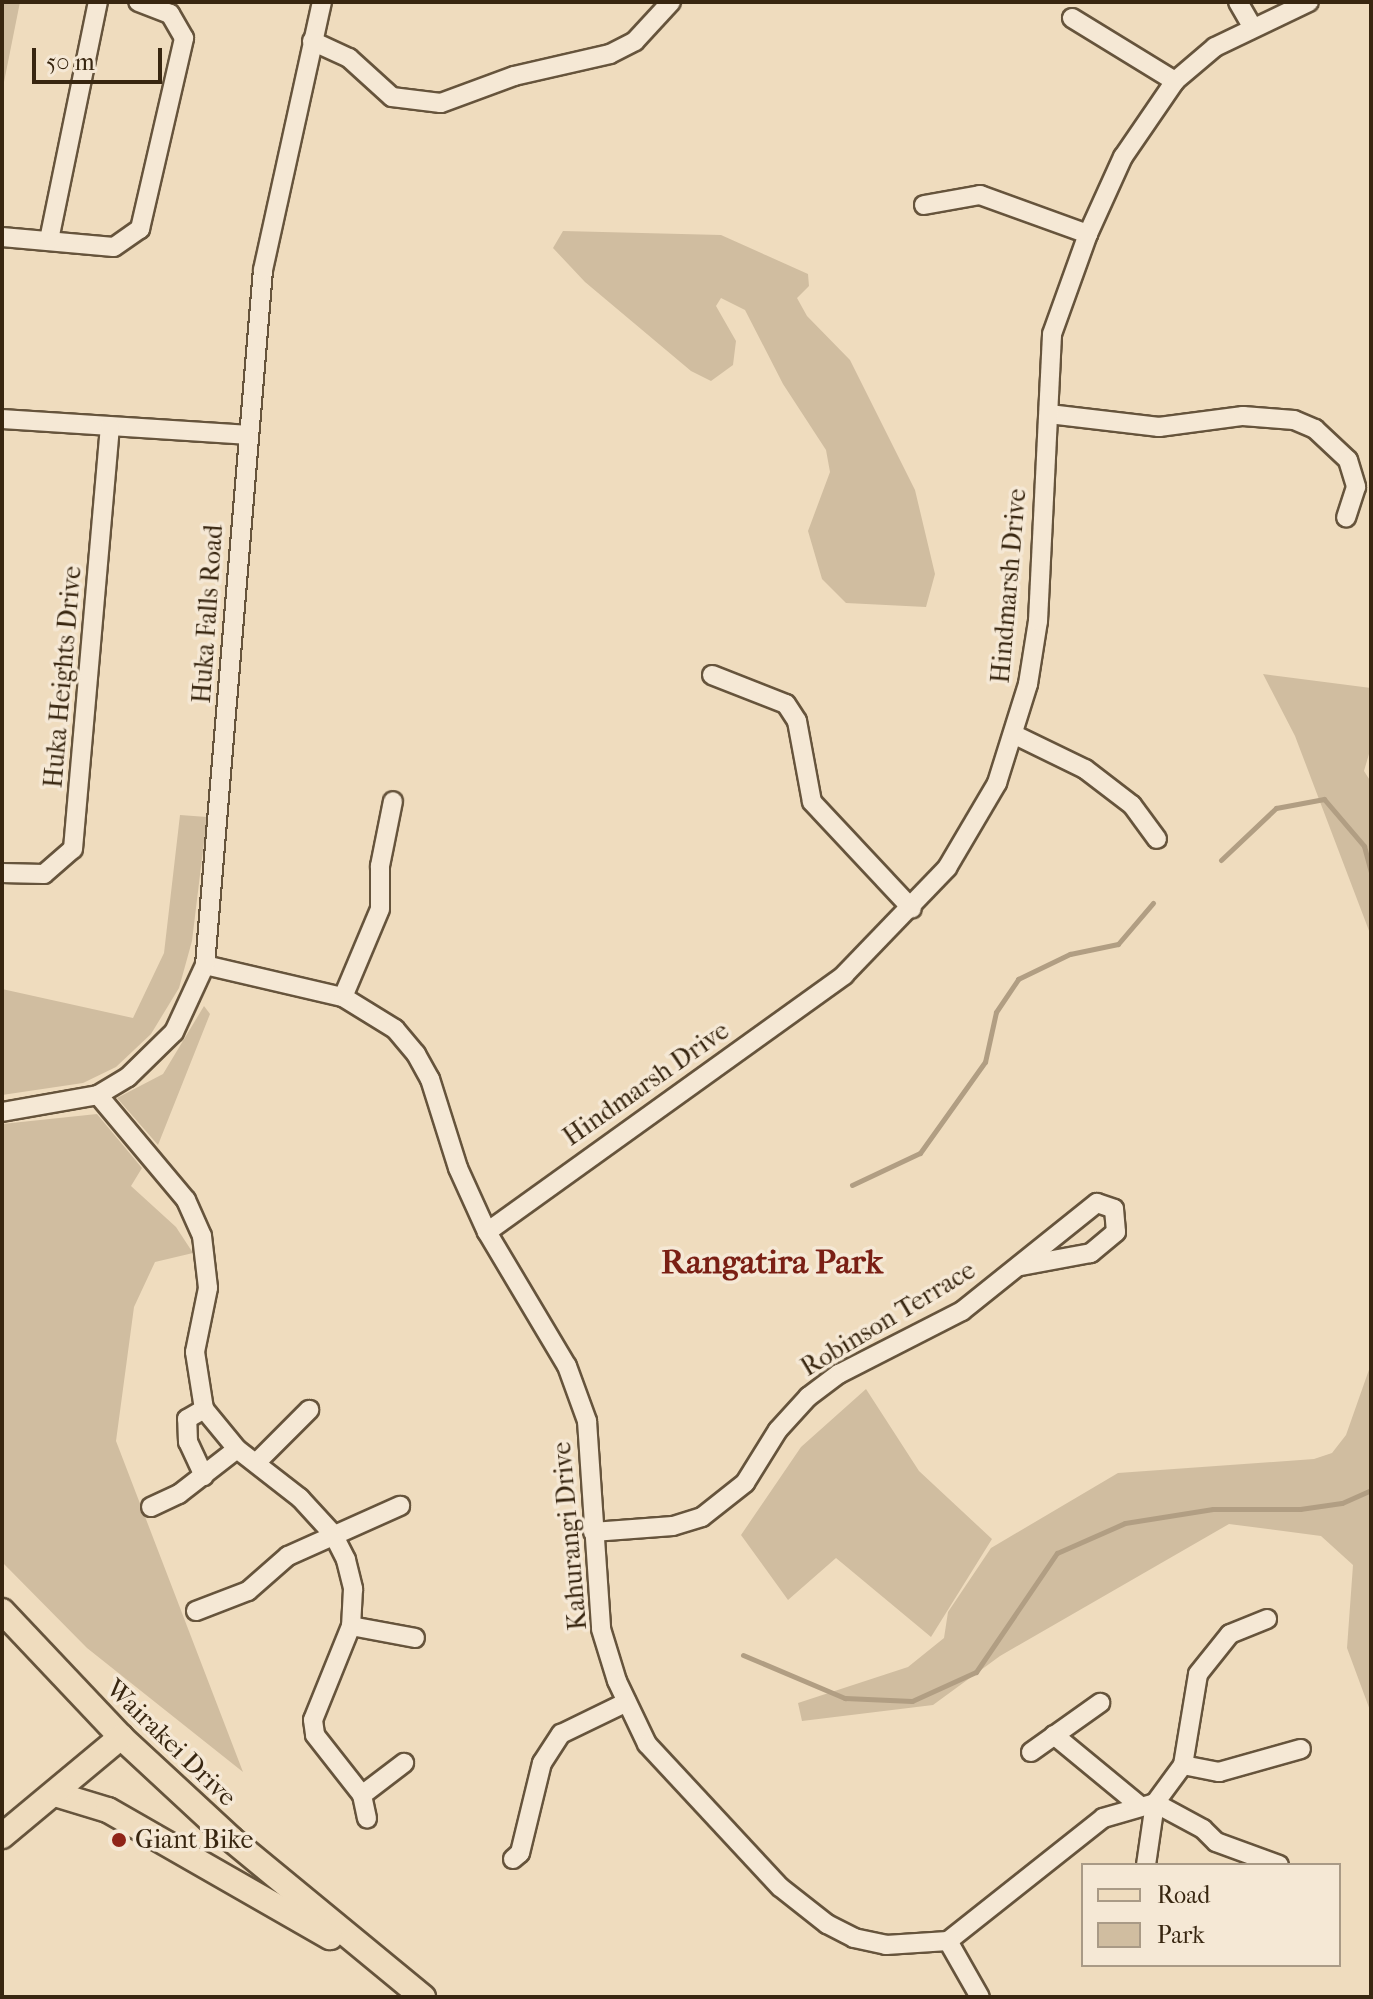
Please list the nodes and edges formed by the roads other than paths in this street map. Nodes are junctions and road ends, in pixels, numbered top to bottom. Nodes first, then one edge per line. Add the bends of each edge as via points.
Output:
1 (98, 2) edge
2 (138, 2) edge
3 (322, 2) edge
4 (671, 2) edge
5 (1238, 2) edge
6 (1309, 2) edge
7 (1072, 18) dead end
8 (1252, 26) junction
9 (312, 41) junction
10 (1175, 81) junction
11 (924, 205) dead end
12 (1088, 234) junction
13 (2, 237) edge
14 (49, 240) junction
15 (1049, 414) junction
16 (2, 419) edge
17 (110, 427) junction
18 (248, 435) junction
19 (1346, 517) dead end
20 (712, 675) dead end
21 (1015, 735) junction
22 (393, 801) dead end
23 (1157, 839) dead end
24 (2, 873) edge
25 (912, 909) junction
26 (205, 965) junction
27 (343, 997) junction
28 (98, 1095) junction
29 (2, 1112) edge
30 (487, 1232) junction
31 (1021, 1266) junction
32 (204, 1409) junction
33 (309, 1410) dead end
34 (237, 1449) junction
35 (257, 1462) junction
36 (204, 1476) junction
37 (400, 1506) dead end
38 (151, 1507) dead end
39 (593, 1532) junction
40 (333, 1534) junction
41 (2, 1611) edge
42 (196, 1611) dead end
43 (1267, 1619) dead end
44 (351, 1626) junction
45 (415, 1638) dead end
46 (627, 1702) junction
47 (1100, 1703) dead end
48 (1054, 1735) junction
49 (121, 1737) junction
50 (1301, 1749) dead end
51 (1031, 1752) dead end
52 (404, 1763) dead end
53 (1183, 1765) junction
54 (55, 1794) junction
55 (362, 1795) junction
56 (1147, 1804) junction
57 (367, 1818) dead end
58 (2, 1836) edge
59 (513, 1859) dead end
60 (1146, 1863) edge
61 (1274, 1863) edge
62 (948, 1941) junction
63 (384, 1968) junction
64 (423, 1997) edge
65 (980, 1997) edge

1 - 14 street
2 - 14 street via 170,14 184,38 140,229 114,247
3 - 9 street, Huka Falls Road
4 - 9 street via 635,41 610,54 514,76 441,103 392,97 349,58
5 - 8 street
6 - 8 street, Hindmarsh Drive
7 - 10 street
8 - 10 street, Hindmarsh Drive via 1215,47
9 - 18 street, Huka Falls Road via 271,221
10 - 12 street, Hindmarsh Drive via 1123,157
11 - 12 street via 980,195
12 - 15 street, Hindmarsh Drive via 1052,334
13 - 14 street
15 - 19 street via 1159,427 1243,416 1294,420 1315,429 1348,460 1356,487
15 - 21 street, Hindmarsh Drive via 1038,621
16 - 17 street
17 - 18 street
17 - 24 street, Huka Heights Drive via 73,849 44,874
18 - 26 street, Huka Falls Road
20 - 25 street via 786,704 797,721 812,802
21 - 23 street via 1085,769 1132,805
21 - 25 street, Hindmarsh Drive via 968,836
22 - 27 street via 380,866 380,909
25 - 30 street, Hindmarsh Drive via 844,975
26 - 27 street, Kahurangi Drive
26 - 28 street, Huka Falls Road via 193,1001 157,1053
27 - 30 street, Kahurangi Drive via 395,1029 416,1054
28 - 29 street, Huka Falls Road
28 - 32 street via 186,1200 202,1236 208,1288 195,1352
30 - 39 street, Kahurangi Drive via 567,1366 587,1421
31 - 31 street, Robinson Terrace via 1097,1203 1114,1209 1116,1232 1091,1253
31 - 39 street, Robinson Terrace via 962,1311 839,1374 808,1397 778,1430 745,1483 702,1517 673,1526
32 - 34 street
32 - 36 street via 187,1419 188,1442
33 - 35 street
34 - 35 street
34 - 36 street
35 - 40 street
36 - 38 street
37 - 40 street
39 - 46 street, Kahurangi Drive via 601,1629
40 - 42 street via 288,1556 248,1591
40 - 44 street via 353,1589
41 - 49 main road, Wairakei Drive
43 - 53 street via 1230,1634 1198,1674
44 - 45 street
44 - 55 street via 313,1720 315,1735
46 - 59 street via 561,1734 542,1763 520,1853
46 - 62 street, Kahurangi Drive via 647,1744 679,1783 780,1887 827,1924 886,1945
47 - 48 street
48 - 51 street
48 - 56 street
49 - 54 main road
49 - 63 main road, Wairakei Drive
50 - 53 street via 1219,1772
52 - 55 street
53 - 56 street
54 - 58 main road
54 - 63 main road via 108,1810
55 - 57 street
56 - 60 street
56 - 61 street via 1203,1829 1216,1842
56 - 62 street via 1103,1818
62 - 65 street
63 - 64 main road, Wairakei Drive

